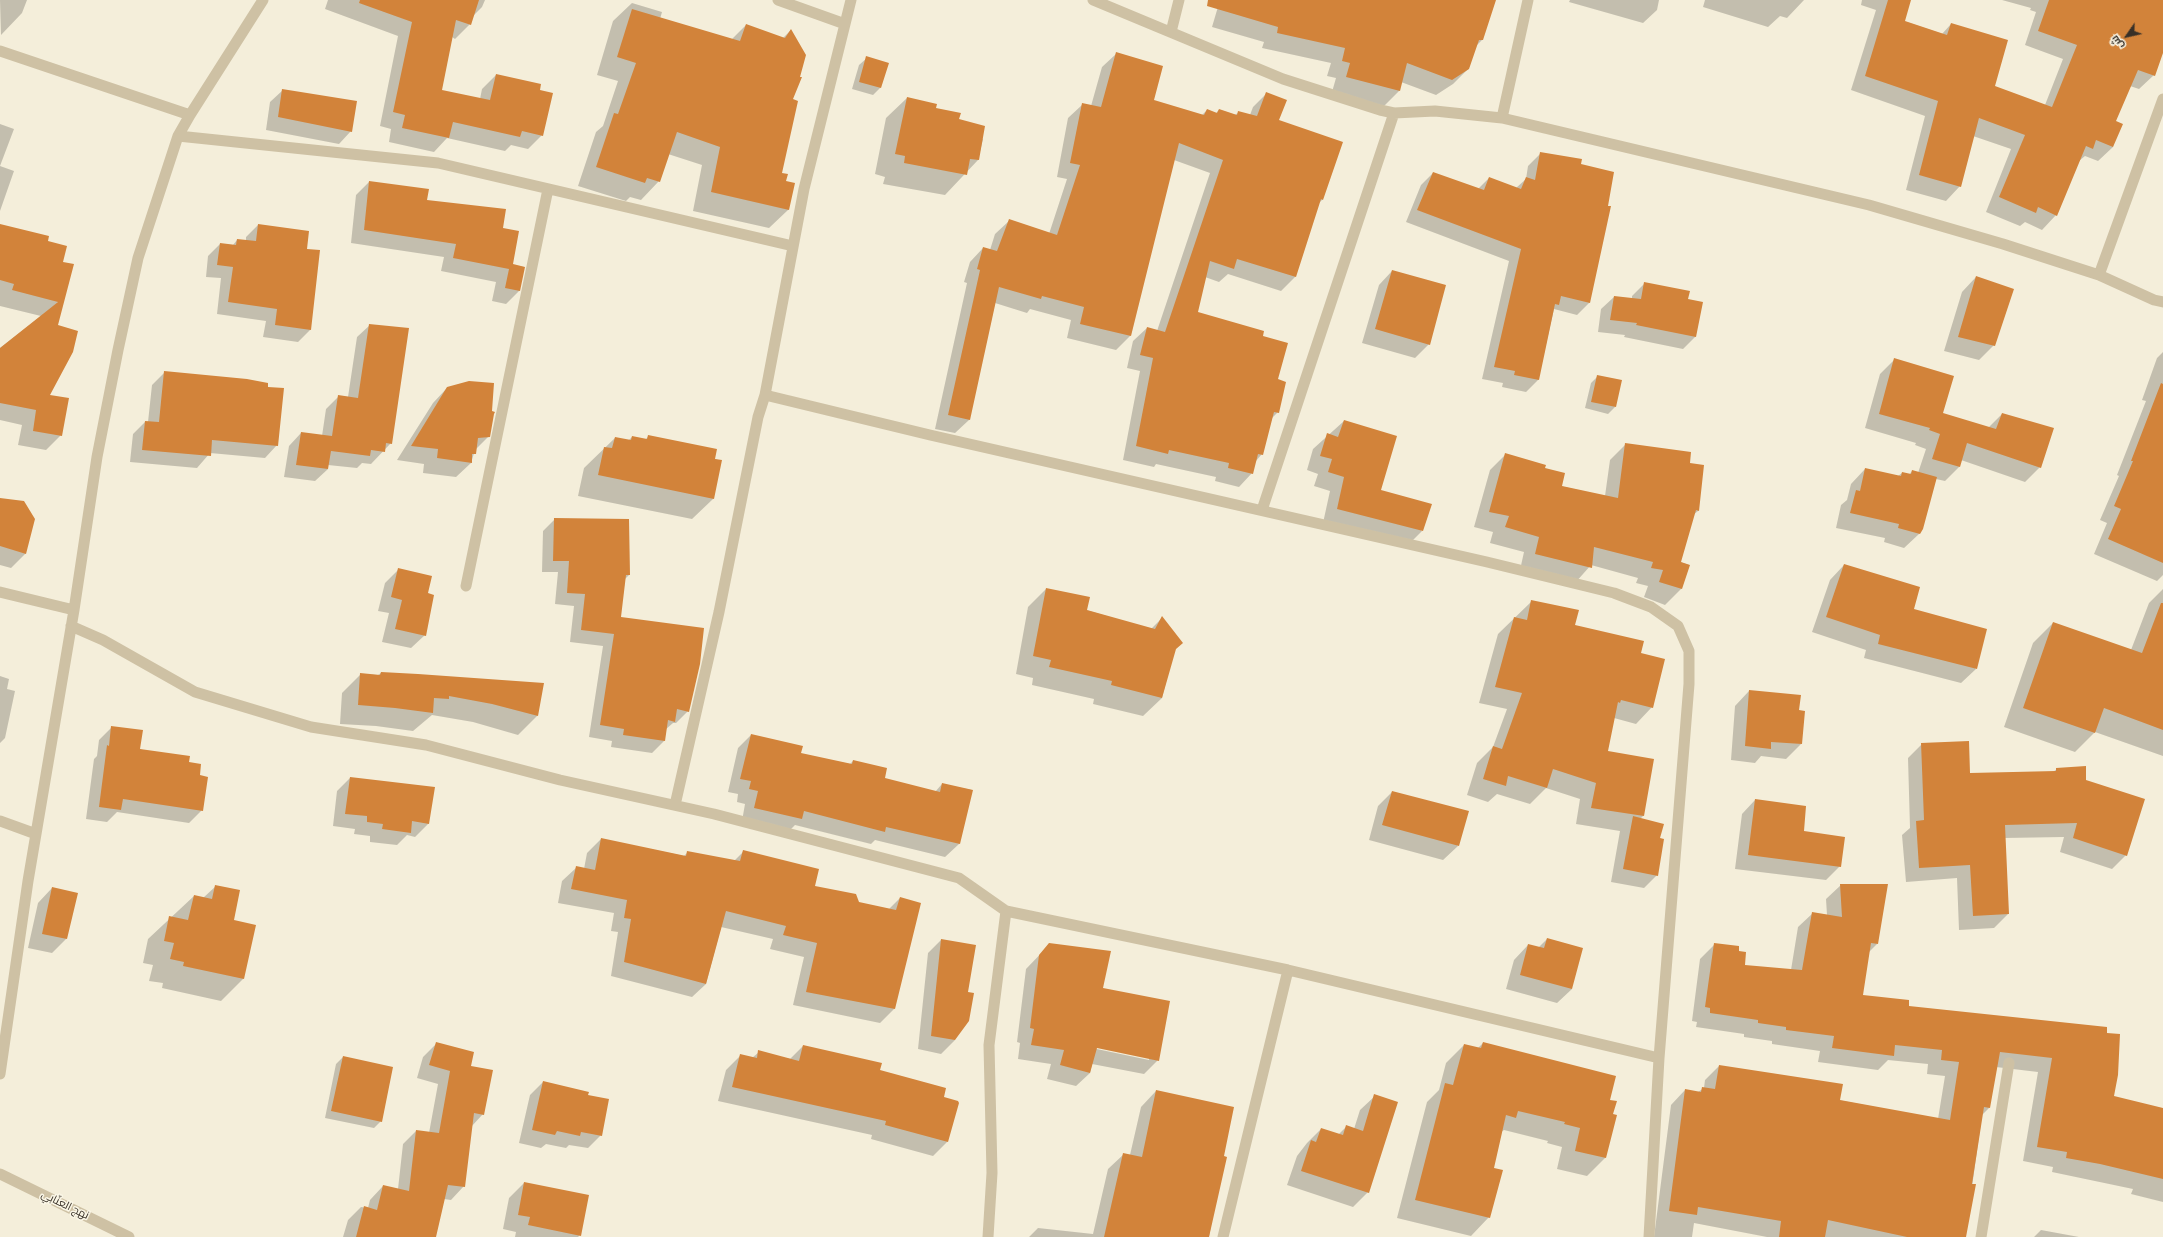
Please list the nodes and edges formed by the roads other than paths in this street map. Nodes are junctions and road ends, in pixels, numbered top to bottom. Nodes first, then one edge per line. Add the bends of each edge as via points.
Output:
1 (263, 0) edge
2 (778, 0) edge
3 (851, 0) edge
4 (1093, 0) edge
5 (1179, 0) edge
6 (1528, 0) edge
7 (845, 24) junction
8 (1171, 32) junction
9 (0, 51) edge
10 (2163, 98) edge
11 (1394, 113) junction
12 (190, 115) junction
13 (1502, 118) junction
14 (178, 136) junction
15 (548, 188) junction
16 (793, 246) junction
17 (2098, 275) junction
18 (2163, 302) edge
19 (765, 395) junction
20 (1262, 510) junction
21 (466, 586) dead end
22 (0, 592) edge
23 (74, 610) junction
24 (71, 626) junction
25 (675, 804) junction
26 (0, 821) edge
27 (36, 834) junction
28 (1006, 911) junction
29 (1288, 970) junction
30 (1659, 1058) junction
31 (2009, 1063) dead end
32 (0, 1074) edge
33 (0, 1174) edge
34 (123, 1236) edge
35 (988, 1237) edge
36 (1223, 1237) edge
37 (1649, 1237) edge
38 (1981, 1237) edge

1 - 12 street
2 - 7 street
3 - 7 street
4 - 8 street
5 - 8 street
6 - 13 street
7 - 16 street via 804,189
8 - 11 street via 1284,79
9 - 12 street
10 - 17 street
11 - 13 street via 1435,111
11 - 20 street
12 - 14 street
13 - 17 street via 1869,205
14 - 15 street via 438,163
14 - 23 street via 138,258 96,457
15 - 16 street
15 - 21 street
16 - 19 street
17 - 18 street
19 - 20 street via 937,437
19 - 25 street via 758,417 719,612
20 - 30 street via 1614,593 1651,607 1678,626 1689,651 1689,684
22 - 23 street
23 - 24 street
24 - 25 street via 103,640 195,692 311,727 426,745 560,780
24 - 27 street
25 - 28 street via 959,878
26 - 27 street
27 - 32 street
28 - 29 street
28 - 35 street via 989,1045 992,1173
29 - 30 street
29 - 36 street
30 - 37 street
31 - 38 street
33 - 34 street, نهج العنّابي

